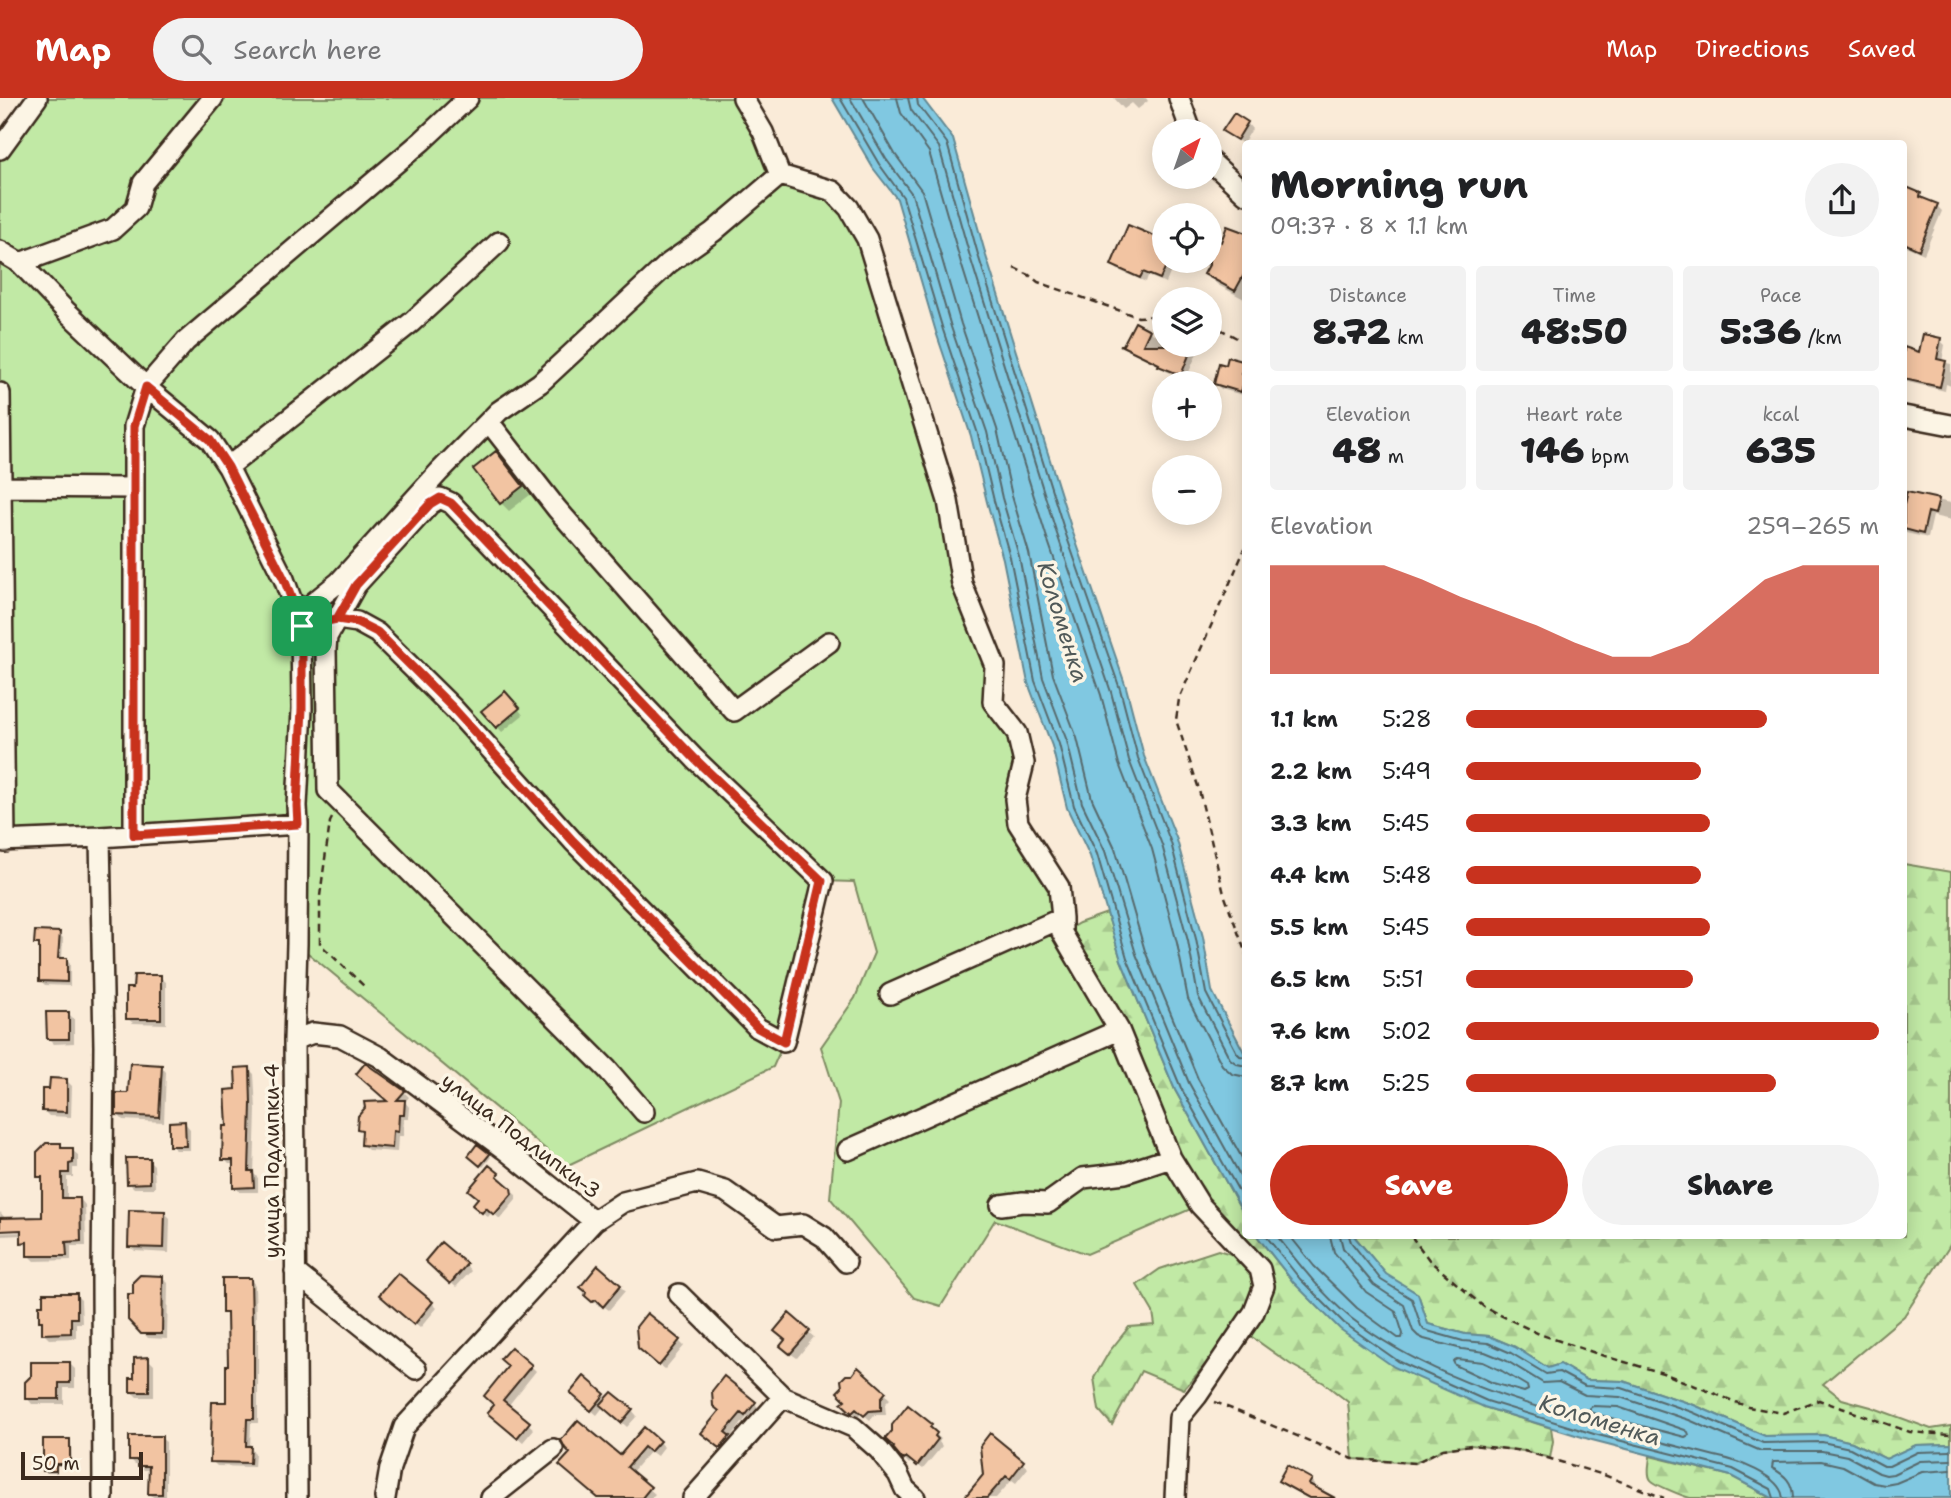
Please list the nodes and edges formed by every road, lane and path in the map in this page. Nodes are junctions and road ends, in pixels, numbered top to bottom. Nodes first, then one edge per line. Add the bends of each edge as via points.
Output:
1 (37, 98) edge
2 (212, 98) edge
3 (468, 98) edge
4 (743, 98) edge
5 (1179, 98) edge
6 (1187, 119) edge
7 (0, 149) edge
8 (1222, 172) edge
9 (780, 176) junction
10 (1242, 190) edge
11 (499, 242) dead end
12 (0, 251) edge
13 (20, 263) junction
14 (1014, 268) dead end
15 (1152, 316) edge
16 (1222, 330) edge
17 (1242, 341) edge
18 (146, 387) junction
19 (0, 393) edge
20 (1907, 417) edge
21 (489, 422) junction
22 (1951, 425) edge
23 (228, 467) junction
24 (1, 487) edge
25 (133, 488) junction
26 (1242, 555) edge
27 (337, 619) junction
28 (300, 620) junction
29 (830, 642) dead end
30 (340, 803) junction
31 (298, 824) junction
32 (134, 835) junction
33 (100, 837) junction
34 (2, 841) edge
35 (1062, 918) junction
36 (1242, 943) edge
37 (364, 986) dead end
38 (890, 994) dead end
39 (1119, 1030) junction
40 (294, 1040) junction
41 (644, 1112) dead end
42 (848, 1150) dead end
43 (1171, 1158) junction
44 (1002, 1205) dead end
45 (594, 1221) junction
46 (1413, 1239) edge
47 (846, 1262) dead end
48 (295, 1272) junction
49 (679, 1294) dead end
50 (416, 1369) dead end
51 (1197, 1396) junction
52 (783, 1397) junction
53 (1951, 1435) edge
54 (553, 1449) dead end
55 (103, 1498) edge
56 (297, 1498) edge
57 (385, 1498) edge
58 (491, 1498) edge
59 (693, 1498) edge
60 (915, 1498) edge
61 (1175, 1498) edge
62 (1664, 1498) edge

1 - 7 street
2 - 13 street via 143,183 136,208 113,229
3 - 18 street via 186,341
4 - 9 street
5 - 6 street
8 - 10 street
9 - 21 street via 669,263 541,383
9 - 35 street via 833,191 867,239 948,501 962,584 995,666 993,702 1017,733 1024,763 1015,799 1018,823 1059,887
11 - 23 street via 412,323
12 - 13 street
13 - 18 street
14 - 15 path via 1038,282 1128,314
16 - 17 path
18 - 23 street via 210,440
18 - 25 street via 134,426
19 - 24 street
20 - 22 street
21 - 28 street
21 - 29 street via 557,509 734,711
23 - 28 street
24 - 25 street
24 - 34 street
25 - 32 street
26 - 36 path via 1179,699 1176,720
27 - 27 street via 356,585 430,504 440,498 451,503 695,759 822,881 784,1042 748,1018 573,841 377,632
27 - 28 street
27 - 30 street via 326,649 328,790
28 - 31 street, улица Подлипки-4
30 - 37 path via 330,822 320,896 320,944
30 - 41 street via 607,1069
31 - 32 street
31 - 40 street, улица Подлипки-4
32 - 33 street
33 - 34 street
33 - 55 street
35 - 38 street
35 - 39 street via 1062,933
39 - 42 street
39 - 43 street
40 - 45 street, улица Подлипки-3 via 313,1032 340,1035 380,1057
40 - 48 street, улица Подлипки-4
43 - 44 street via 1125,1173 1083,1178 1048,1203
43 - 51 street via 1200,1205 1261,1269 1264,1286 1254,1312
45 - 47 street via 624,1202 697,1183 725,1191 776,1227 803,1224 824,1237
45 - 57 street, улица Подлипки-3 via 404,1427
46 - 53 path via 1430,1261 1484,1307 1539,1334 1663,1373 1748,1407 1783,1413 1819,1400 1910,1432
48 - 50 street
48 - 56 street, улица Подлипки-4
49 - 52 street
51 - 61 street via 1180,1418
51 - 62 path via 1353,1459 1416,1463 1443,1449 1471,1445 1524,1451
52 - 59 street
52 - 60 street via 853,1427 879,1450
54 - 58 street

